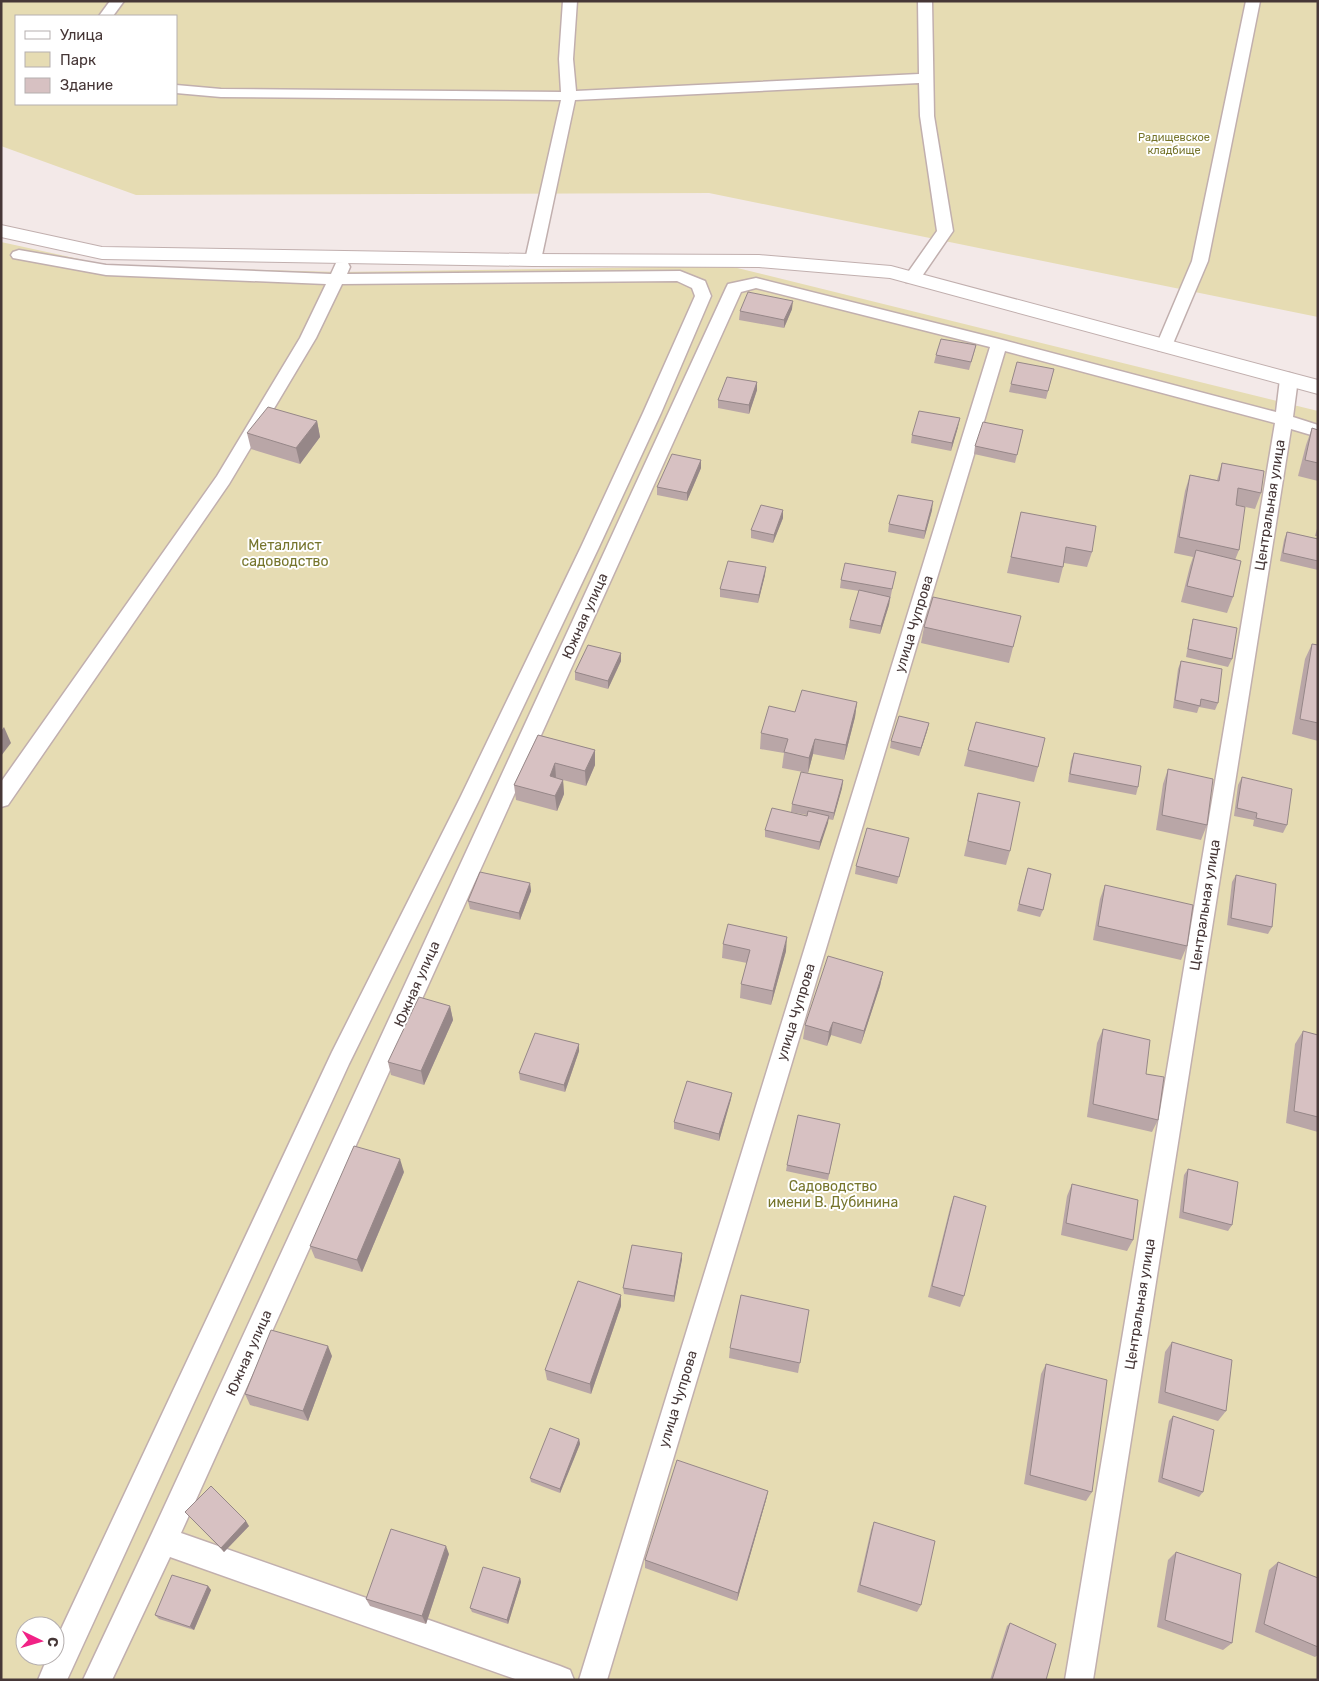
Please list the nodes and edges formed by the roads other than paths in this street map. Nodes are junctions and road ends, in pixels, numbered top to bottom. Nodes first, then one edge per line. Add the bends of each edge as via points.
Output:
1 (117, 1) edge
2 (570, 1) edge
3 (925, 1) edge
4 (1252, 1) edge
5 (107, 15) edge
6 (926, 78) junction
7 (178, 89) edge
8 (569, 96) junction
9 (1, 231) edge
10 (19, 255) dead end
11 (346, 257) junction
12 (533, 260) junction
13 (912, 278) junction
14 (338, 279) junction
15 (734, 288) joint
16 (999, 344) junction
17 (1164, 346) junction
18 (1289, 379) junction
19 (1318, 387) edge
20 (1284, 420) junction
21 (1318, 431) edge
22 (1, 799) edge
23 (163, 1541) junction
24 (52, 1680) edge
25 (97, 1680) edge
26 (560, 1680) edge
27 (593, 1680) edge
28 (1079, 1680) edge

1 - 5 lane
2 - 8 lane via 566,59
3 - 6 lane
4 - 17 lane via 1200,261
6 - 8 lane
6 - 13 lane via 927,116 945,231
7 - 8 lane via 221,93
8 - 12 lane
9 - 11 street via 102,253
10 - 14 lane via 106,270
11 - 12 street
11 - 14 lane
12 - 13 street via 759,261 891,272
13 - 17 street
14 - 22 lane via 308,338 223,480
14 - 24 lane via 664,275 692,280 699,285 703,296 590,547 340,1059
15 - 16 lane, Центральная улица via 756,283
15 - 23 lane, Южная улица
16 - 20 lane, Центральная улица
16 - 27 lane, улица Чупрова
17 - 18 street
18 - 19 street
18 - 20 lane
20 - 21 lane
20 - 28 lane, Центральная улица
23 - 25 lane, Южная улица
23 - 26 lane

